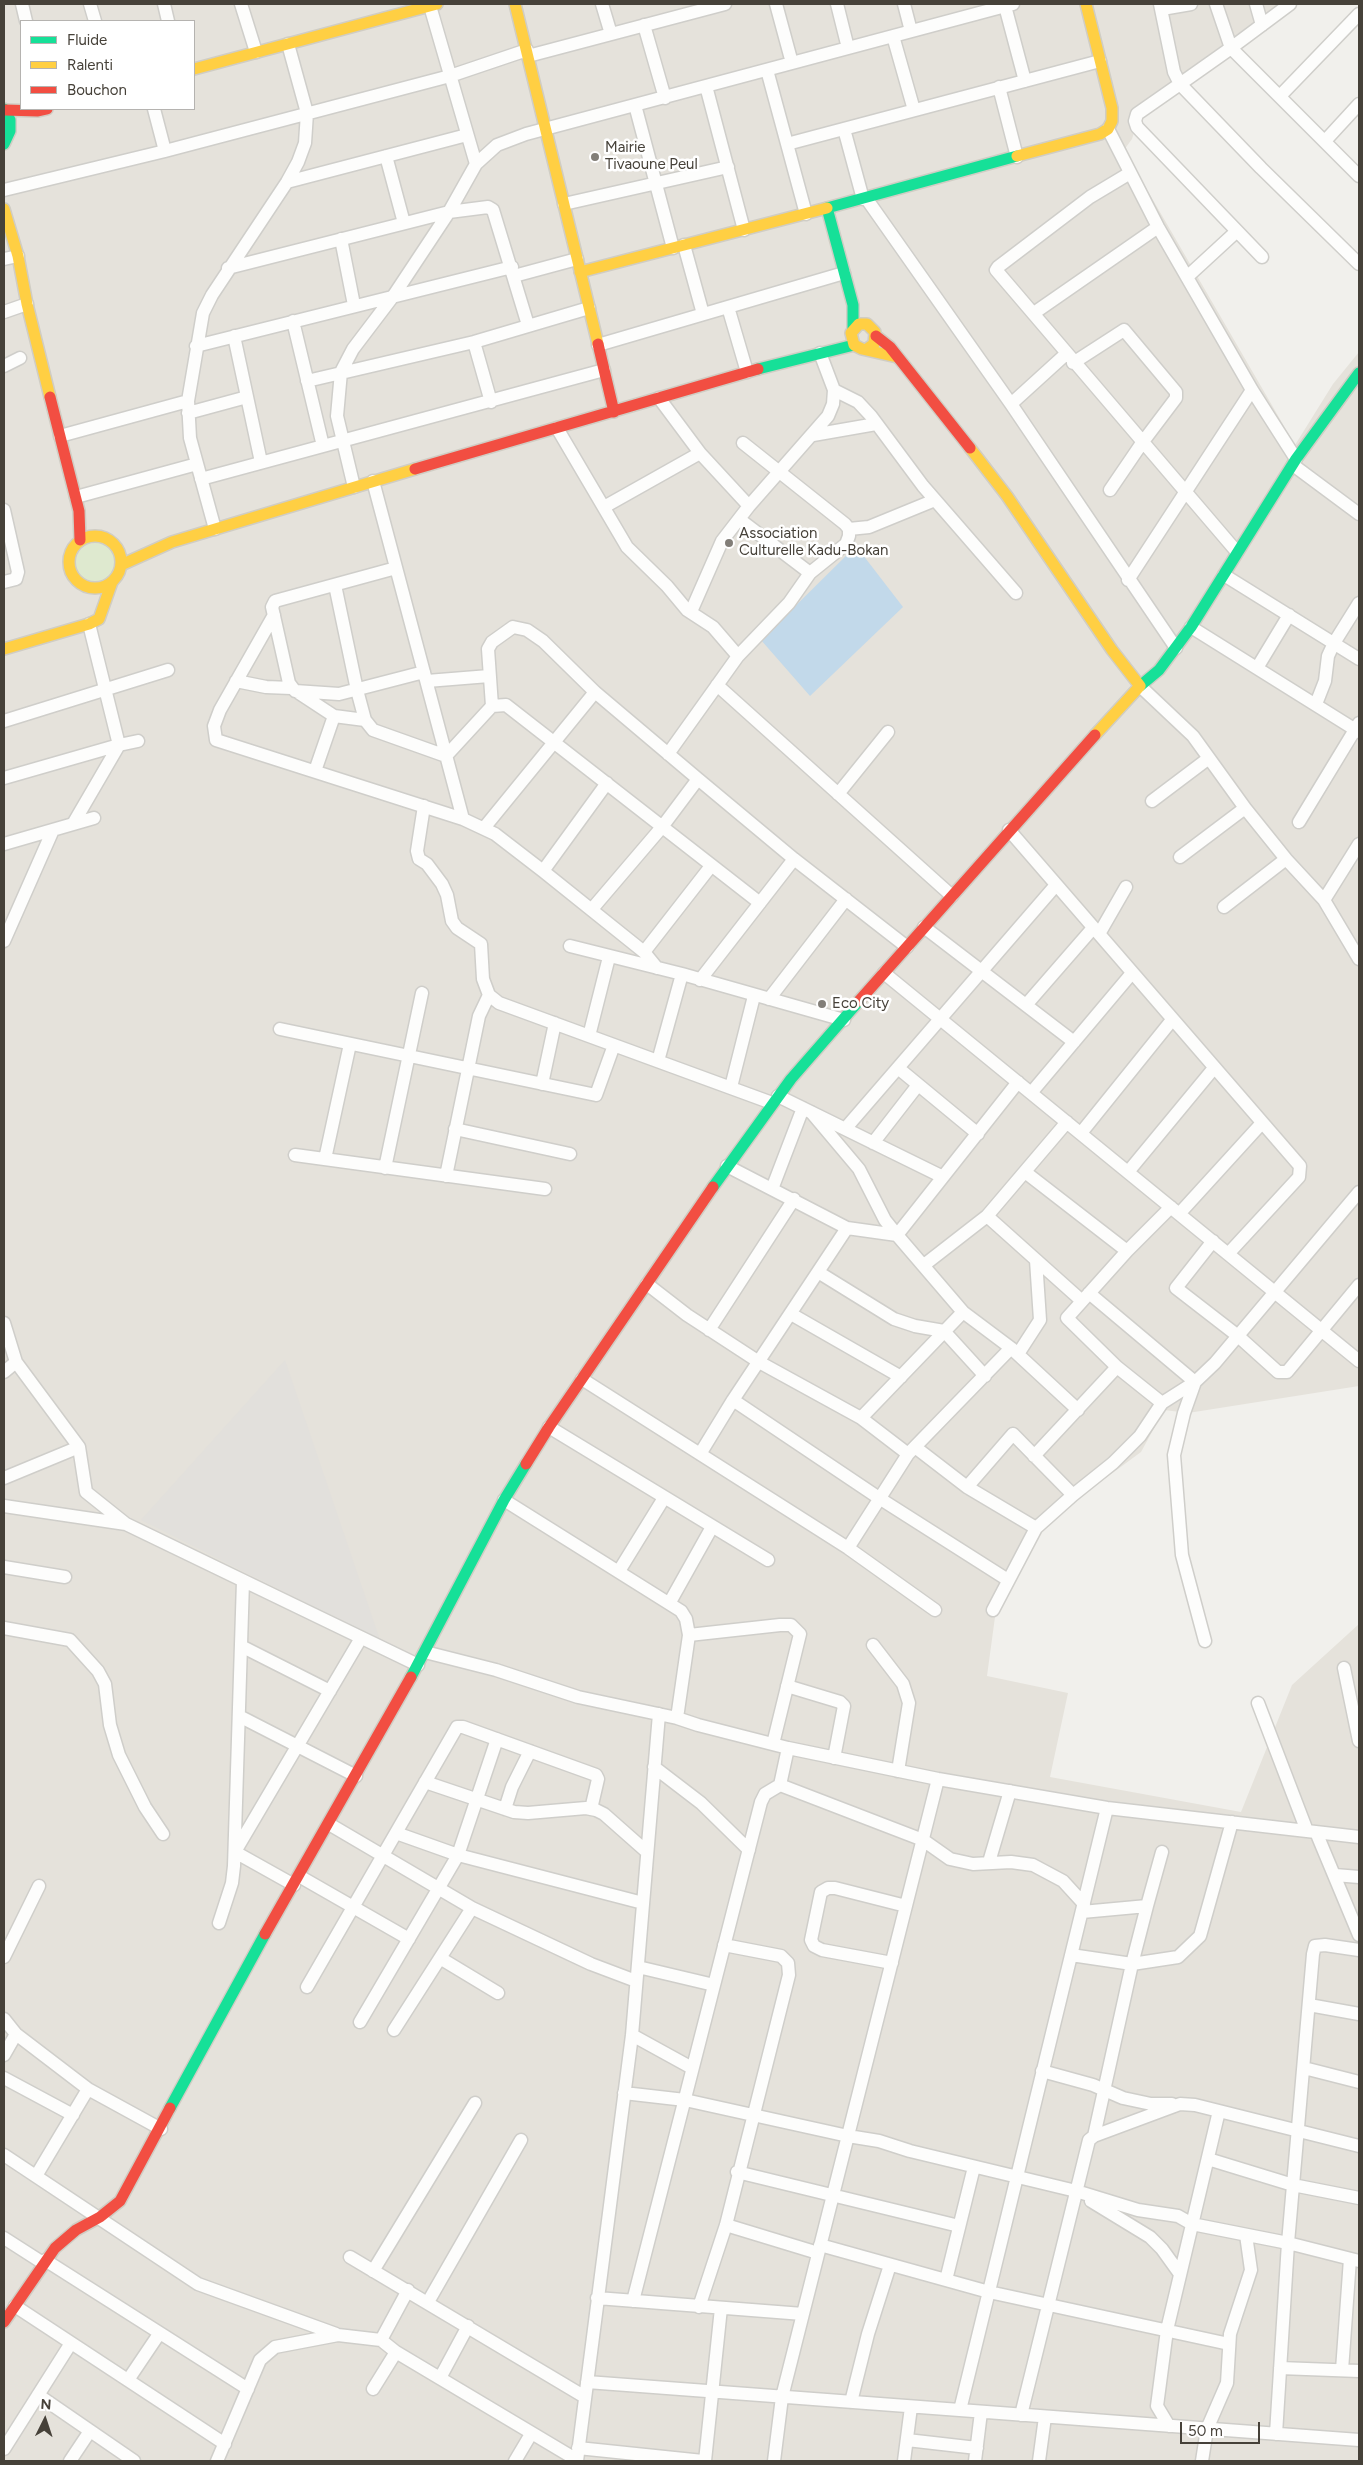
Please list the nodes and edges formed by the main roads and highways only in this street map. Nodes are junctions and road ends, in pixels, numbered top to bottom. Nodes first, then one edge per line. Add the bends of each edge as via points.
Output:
1 (515, 4) edge
2 (1086, 4) edge
3 (434, 5) edge
4 (391, 9) edge
5 (195, 69) edge
6 (4, 109) edge
7 (20, 109) edge
8 (42, 110) edge
9 (10, 130) junction
10 (4, 144) edge
11 (828, 208) junction
12 (4, 209) edge
13 (579, 266) junction
14 (853, 305) junction
15 (867, 324) junction
16 (853, 329) junction
17 (876, 336) junction
18 (854, 345) junction
19 (867, 349) junction
20 (897, 357) junction
21 (1359, 373) edge
22 (614, 412) junction
23 (79, 511) junction
24 (104, 537) junction
25 (80, 540) junction
26 (172, 542) junction
27 (126, 547) junction
28 (121, 565) junction
29 (112, 582) junction
30 (91, 588) junction
31 (103, 611) junction
32 (4, 649) edge
33 (1112, 650) junction
34 (1140, 686) junction
35 (1121, 707) junction
36 (8, 2314) edge

1 - 13 main road
2 - 11 main road via 1112,108 1108,129 1100,134
3 - 4 main road
4 - 5 main road via 288,44
6 - 7 main road
6 - 9 main road via 10,120
8 - 9 main road
9 - 10 main road
11 - 13 main road via 678,247
11 - 14 main road
12 - 23 main road
13 - 22 main road
14 - 15 main road
14 - 16 main road
15 - 16 main road
15 - 17 main road
16 - 18 main road
17 - 19 main road via 874,344
17 - 20 main road
18 - 19 main road
18 - 22 main road via 747,372
19 - 20 main road
20 - 33 main road via 1007,496
21 - 34 main road via 1295,462 1191,627 1159,670
22 - 26 main road
23 - 24 main road
23 - 25 main road
24 - 25 main road via 87,536
24 - 27 main road
25 - 30 main road via 70,551 69,569 78,582
26 - 27 main road
26 - 28 main road
27 - 28 main road via 120,555
28 - 29 main road
29 - 30 main road
29 - 31 main road
30 - 31 main road
31 - 32 main road via 99,619 89,624
33 - 34 main road
33 - 35 main road via 1122,685
34 - 35 main road
35 - 36 main road via 1009,830 775,1099 727,1166 549,1427 504,1500 418,1665 250,1960 120,2201 76,2230 44,2262

